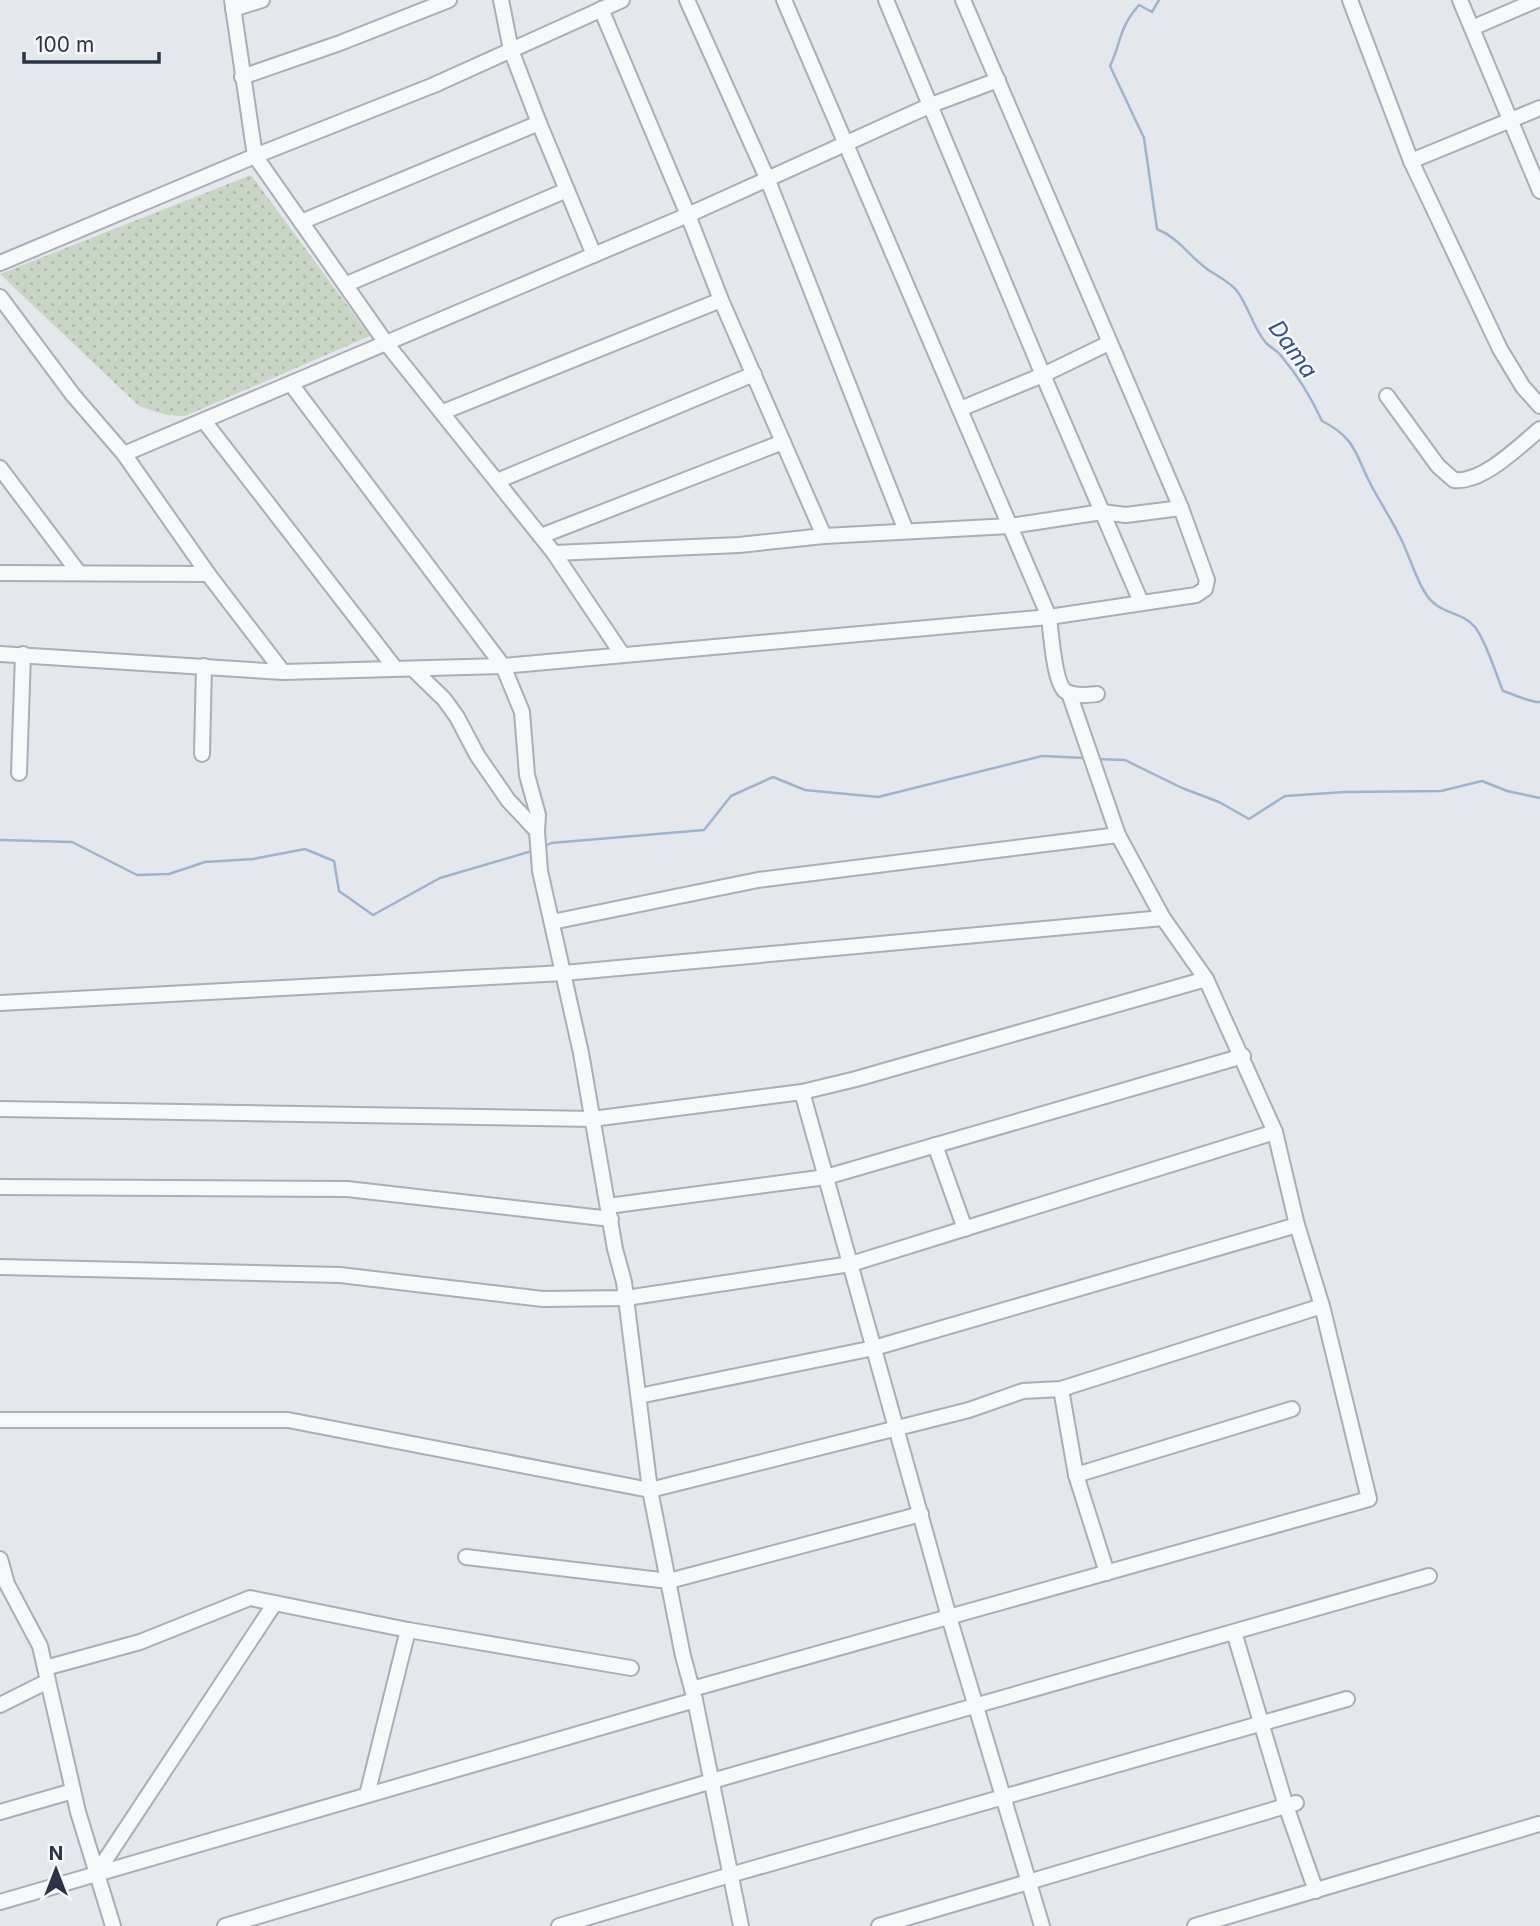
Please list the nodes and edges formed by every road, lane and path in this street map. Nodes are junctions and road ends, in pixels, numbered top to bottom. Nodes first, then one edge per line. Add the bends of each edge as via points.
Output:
1 (262, 0) edge
2 (449, 0) edge
3 (501, 0) edge
4 (622, 0) edge
5 (687, 0) edge
6 (784, 0) edge
7 (886, 0) edge
8 (963, 0) edge
9 (1350, 0) edge
10 (1460, 0) edge
11 (1537, 0) edge
12 (233, 5) edge
13 (601, 9) junction
14 (1472, 28) junction
15 (511, 50) junction
16 (242, 77) junction
17 (998, 80) junction
18 (931, 106) junction
19 (1540, 108) edge
20 (1510, 121) junction
21 (539, 123) junction
22 (846, 145) junction
23 (255, 156) junction
24 (1411, 161) junction
25 (767, 178) junction
26 (567, 190) junction
27 (1540, 191) edge
28 (688, 215) junction
29 (301, 222) junction
30 (594, 255) junction
31 (0, 263) edge
32 (347, 284) junction
33 (0, 297) edge
34 (722, 300) junction
35 (386, 343) junction
36 (1109, 343) junction
37 (754, 374) junction
38 (1043, 375) junction
39 (290, 384) junction
40 (1387, 396) dead end
41 (1540, 406) edge
42 (960, 409) junction
43 (443, 412) junction
44 (204, 421) junction
45 (1540, 429) edge
46 (783, 442) junction
47 (124, 454) junction
48 (0, 468) edge
49 (497, 481) junction
50 (1181, 508) junction
51 (1102, 512) junction
52 (1010, 526) junction
53 (906, 531) junction
54 (541, 536) junction
55 (824, 536) junction
56 (554, 553) junction
57 (0, 573) edge
58 (79, 573) junction
59 (208, 574) junction
60 (1141, 602) junction
61 (1049, 617) junction
62 (0, 654) edge
63 (23, 654) junction
64 (622, 654) junction
65 (204, 666) junction
66 (503, 666) junction
67 (395, 668) junction
68 (413, 668) junction
69 (283, 672) junction
70 (1069, 693) junction
71 (1097, 694) dead end
72 (202, 754) dead end
73 (19, 773) dead end
74 (537, 831) junction
75 (1118, 835) junction
76 (1163, 918) junction
77 (552, 922) junction
78 (564, 973) junction
79 (1206, 979) junction
80 (0, 1003) edge
81 (1243, 1056) junction
82 (802, 1092) junction
83 (0, 1109) edge
84 (592, 1119) junction
85 (1275, 1132) junction
86 (935, 1145) junction
87 (826, 1177) junction
88 (0, 1187) edge
89 (610, 1213) junction
90 (1297, 1225) junction
91 (965, 1229) junction
92 (851, 1264) junction
93 (0, 1267) edge
94 (626, 1298) junction
95 (1322, 1306) junction
96 (874, 1348) junction
97 (1061, 1389) junction
98 (639, 1396) junction
99 (1292, 1409) dead end
100 (0, 1420) edge
101 (897, 1429) junction
102 (1076, 1475) junction
103 (650, 1490) junction
104 (921, 1514) junction
105 (466, 1556) dead end
106 (0, 1559) edge
107 (1107, 1573) junction
108 (1429, 1576) dead end
109 (669, 1581) junction
110 (7, 1597) edge
111 (275, 1602) junction
112 (949, 1617) junction
113 (408, 1630) junction
114 (1234, 1632) junction
115 (631, 1668) dead end
116 (47, 1675) junction
117 (693, 1694) junction
118 (1347, 1699) dead end
119 (0, 1705) edge
120 (976, 1706) junction
121 (1261, 1723) junction
122 (712, 1781) junction
123 (73, 1791) junction
124 (367, 1796) junction
125 (1003, 1797) junction
126 (1291, 1805) junction
127 (0, 1812) edge
128 (1539, 1824) edge
129 (96, 1874) junction
130 (730, 1875) junction
131 (1028, 1882) junction
132 (1316, 1891) junction
133 (0, 1902) edge
134 (113, 1926) edge
135 (225, 1926) edge
136 (559, 1926) edge
137 (741, 1926) edge
138 (879, 1926) edge
139 (1042, 1926) edge
140 (1195, 1926) edge

1 - 12 street
2 - 16 street
3 - 15 street
4 - 13 street
5 - 25 street
6 - 22 street
7 - 18 street
8 - 17 street
9 - 24 street
10 - 14 street
11 - 14 street
12 - 16 street
13 - 15 street
13 - 28 street
14 - 20 street
15 - 21 street
15 - 23 street
16 - 23 street
17 - 18 street
17 - 36 street
18 - 22 street
18 - 38 street
19 - 20 street
20 - 24 street
20 - 27 street
21 - 26 street
21 - 29 street
22 - 25 street
22 - 42 street
23 - 29 street
23 - 31 street
24 - 41 street via 1500,349
25 - 28 street
25 - 53 street
26 - 30 street
26 - 32 street
28 - 30 street
28 - 34 street
29 - 32 street
30 - 35 street
32 - 35 street
33 - 47 street
34 - 37 street
34 - 43 street
35 - 39 street
35 - 43 street
36 - 38 street
36 - 50 street
37 - 46 street
37 - 49 street
38 - 42 street
38 - 51 street
39 - 44 street
39 - 66 street
40 - 45 street via 1438,466 1454,480 1473,479
42 - 52 street
43 - 49 street
44 - 47 street
44 - 67 street
46 - 54 street
46 - 55 street
47 - 59 street
48 - 58 street
49 - 54 street
50 - 51 street
50 - 60 street via 1207,580 1205,589 1196,595
51 - 52 street
51 - 60 street
52 - 53 street
52 - 61 street
53 - 55 street
54 - 56 street
55 - 56 street via 739,545
56 - 64 street
57 - 58 street
58 - 59 street
59 - 69 street
60 - 61 street
61 - 64 street
61 - 70 street via 1058,678
62 - 63 street
63 - 65 street
63 - 73 street
64 - 66 street
65 - 69 street
65 - 72 street
66 - 68 street
66 - 74 street via 522,712
67 - 68 street
67 - 69 street
68 - 74 street via 444,699 508,800
70 - 71 street
70 - 75 street
74 - 77 street via 540,871
75 - 76 street
75 - 77 street via 758,880
76 - 78 street
76 - 79 street
77 - 78 street
78 - 80 street
78 - 84 street
79 - 81 street
79 - 82 street
81 - 85 street
81 - 86 street
82 - 84 street
82 - 87 street
83 - 84 street
84 - 89 street
85 - 90 street
85 - 91 street
86 - 87 street
86 - 91 street
87 - 89 street
87 - 92 street
88 - 89 street via 347,1189
89 - 94 street
90 - 95 street
90 - 96 street
91 - 92 street
92 - 94 street
92 - 96 street
93 - 94 street via 340,1275 543,1299
94 - 98 street
95 - 97 street
95 - 107 street via 1369,1499
96 - 98 street
96 - 101 street
97 - 101 street via 1023,1391
97 - 102 street
98 - 103 street
99 - 102 street
100 - 103 street via 288,1420
101 - 103 street
101 - 104 street
102 - 107 street
103 - 109 street
104 - 109 street
104 - 112 street
105 - 109 street
106 - 110 street
107 - 112 street
108 - 114 street
109 - 117 street
110 - 116 street via 40,1646
111 - 113 street
111 - 116 street via 250,1598
111 - 129 street
112 - 117 street
112 - 120 street
113 - 115 street
113 - 124 street
114 - 120 street
114 - 121 street
116 - 119 street
116 - 123 street
117 - 122 street
117 - 124 street
118 - 121 street
120 - 122 street
120 - 125 street
121 - 125 street
121 - 126 street
122 - 130 street
122 - 135 street
123 - 127 street
123 - 129 street
124 - 129 street
125 - 130 street
125 - 131 street
126 - 131 street
126 - 132 street
128 - 132 street
129 - 133 street
129 - 134 street
130 - 136 street
130 - 137 street
131 - 138 street
131 - 139 street
132 - 140 street

